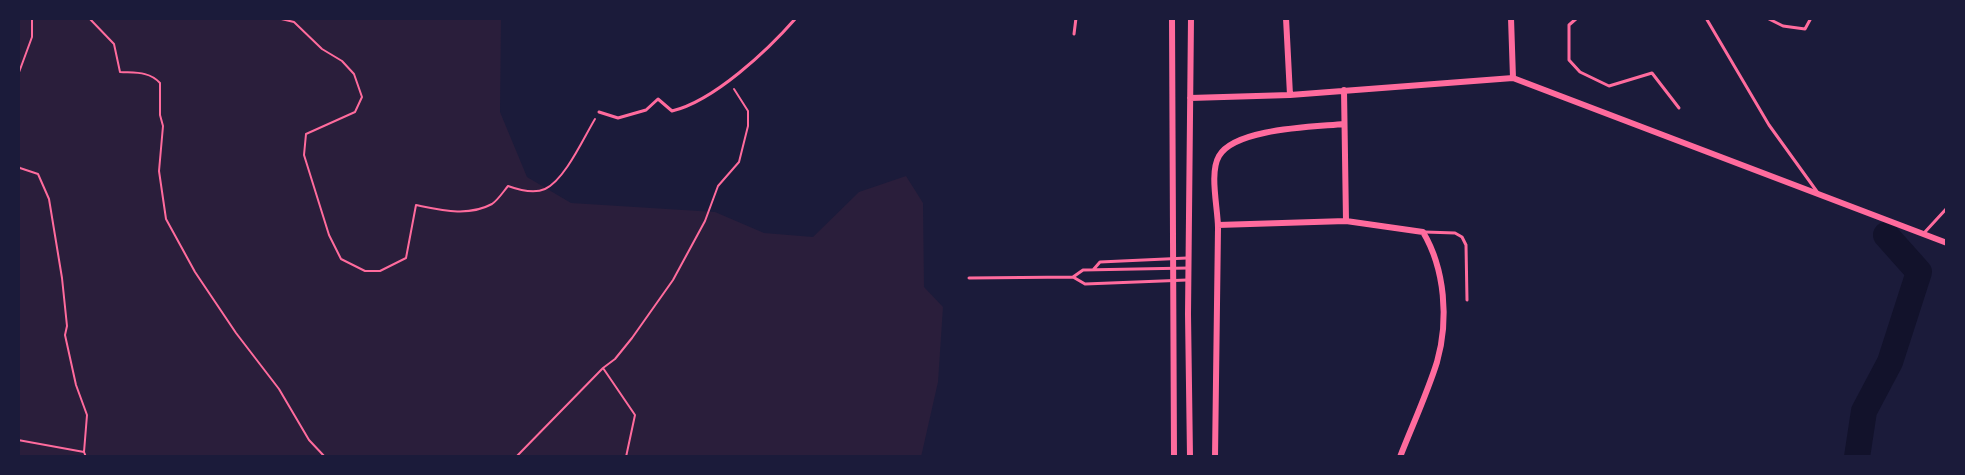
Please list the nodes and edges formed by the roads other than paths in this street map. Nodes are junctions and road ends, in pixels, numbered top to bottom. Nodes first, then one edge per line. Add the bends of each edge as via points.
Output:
1 (796, 18) edge
2 (1076, 18) edge
3 (1172, 18) edge
4 (1191, 18) edge
5 (1286, 18) edge
6 (1511, 18) edge
7 (1577, 18) edge
8 (1706, 18) edge
9 (1767, 18) edge
10 (1811, 18) edge
11 (1074, 34) dead end
12 (1513, 78) junction
13 (1344, 90) junction
14 (1290, 95) junction
15 (1190, 98) junction
16 (1679, 108) dead end
17 (599, 112) road end
18 (1344, 124) junction
19 (1819, 194) junction
20 (1947, 208) edge
21 (1346, 221) junction
22 (1218, 225) junction
23 (1423, 232) junction
24 (1923, 235) junction
25 (1947, 243) edge
26 (1189, 258) junction
27 (1174, 259) junction
28 (1174, 268) junction
29 (1189, 268) junction
30 (1093, 270) junction
31 (1073, 277) junction
32 (969, 278) dead end
33 (1173, 280) junction
34 (1189, 280) junction
35 (1467, 300) dead end
36 (1174, 457) edge
37 (1190, 457) edge
38 (1215, 457) edge
39 (1400, 457) edge

1 - 17 lane via 728,82 682,109 672,111 658,99 646,110 618,118
2 - 11 lane
3 - 27 street
4 - 15 street
5 - 14 street
6 - 12 street
7 - 16 lane via 1569,25 1569,60 1580,72 1609,86 1652,73
8 - 19 lane via 1768,125
9 - 10 lane via 1783,26 1805,29
12 - 13 street
12 - 19 street
13 - 14 street
13 - 18 street
14 - 15 street
15 - 26 street
18 - 21 street
18 - 22 street via 1255,134 1237,141 1219,155 1215,175
19 - 24 street
20 - 24 lane
21 - 22 street
21 - 23 street
22 - 38 street
23 - 35 lane via 1455,233 1462,237 1466,245
23 - 39 street via 1433,248 1438,269 1442,334 1437,361
24 - 25 street
26 - 27 lane
26 - 29 street
27 - 28 street
27 - 30 lane via 1100,262
28 - 29 lane
28 - 30 lane
28 - 33 street
29 - 34 street
30 - 31 lane via 1083,270
31 - 32 lane
31 - 33 lane via 1084,284
33 - 34 lane
33 - 36 street
34 - 37 street

